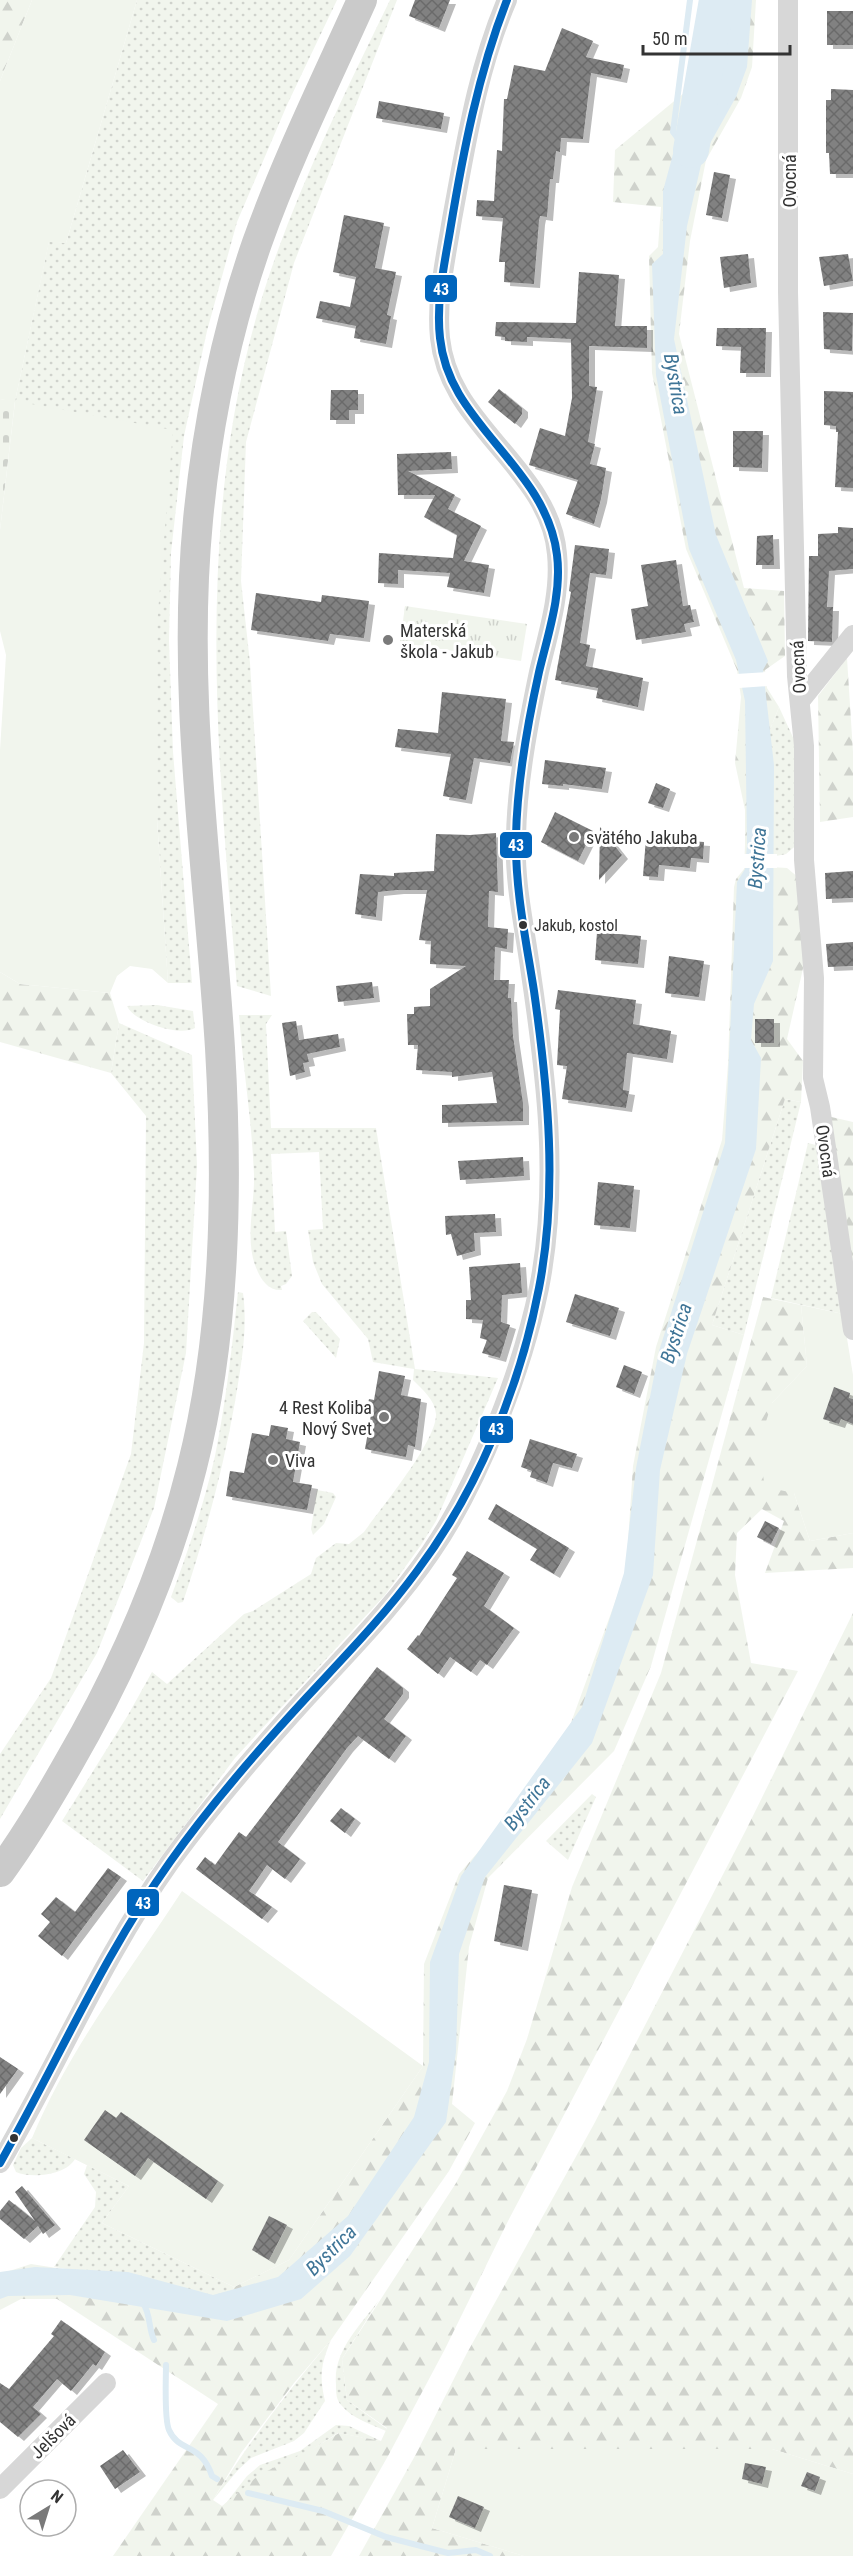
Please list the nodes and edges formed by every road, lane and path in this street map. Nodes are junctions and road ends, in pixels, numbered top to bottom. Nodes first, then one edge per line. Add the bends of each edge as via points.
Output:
1 (362, 0) edge
2 (507, 0) edge
3 (788, 0) edge
4 (853, 634) edge
5 (800, 701) junction
6 (853, 1330) edge
7 (0, 1872) edge
8 (0, 2163) edge
9 (106, 2383) dead end
10 (0, 2489) edge

1 - 7 main road via 300,135 256,247 225,353 205,457 194,570 193,674 218,1028 224,1214 212,1354 201,1424 192,1468 160,1571 118,1672 45,1804
2 - 8 street via 481,70 448,248 439,332 442,354 460,395 538,497 549,518 558,558 516,832 516,876 545,1076 549,1133 547,1239 531,1322 477,1470 434,1548 392,1605 277,1730 168,1864 128,1927
3 - 5 street, Ovocná via 789,303
4 - 5 street
5 - 6 street, Ovocná via 804,860 814,978 813,1078
9 - 10 street, Jelšová

